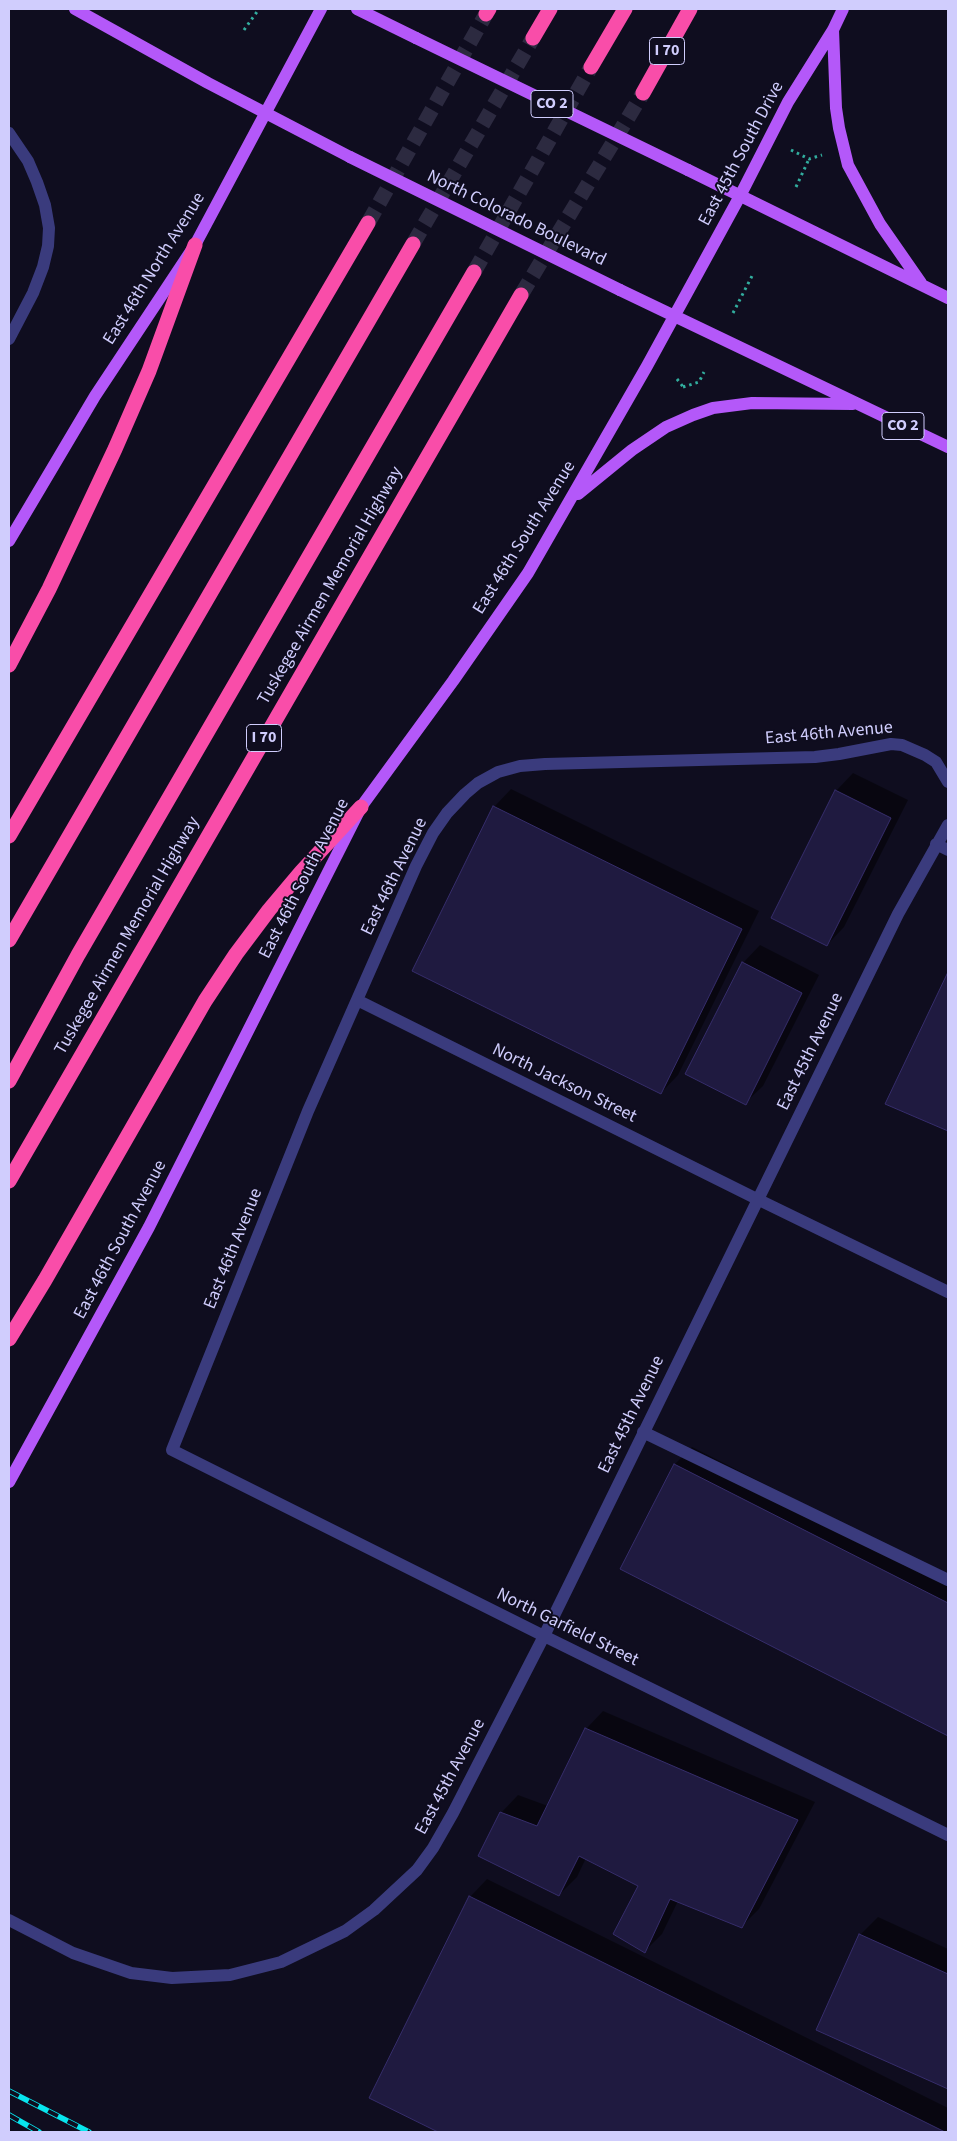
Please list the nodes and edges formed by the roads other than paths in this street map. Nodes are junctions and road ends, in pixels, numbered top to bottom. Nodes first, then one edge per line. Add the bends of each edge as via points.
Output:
1 (76, 9) edge
2 (321, 9) edge
3 (357, 9) edge
4 (550, 9) edge
5 (625, 9) edge
6 (690, 9) edge
7 (843, 9) edge
8 (833, 30) junction
9 (532, 38) tunnel mouth
10 (591, 67) tunnel mouth
11 (643, 93) tunnel mouth
12 (266, 113) junction
13 (9, 133) edge
14 (740, 196) junction
15 (368, 223) tunnel mouth
16 (413, 244) tunnel mouth
17 (195, 245) junction
18 (474, 272) tunnel mouth
19 (922, 285) junction
20 (521, 295) tunnel mouth
21 (948, 298) edge
22 (674, 317) junction
23 (9, 339) edge
24 (858, 404) junction
25 (948, 447) edge
26 (572, 499) junction
27 (9, 541) edge
28 (9, 665) edge
29 (948, 782) edge
30 (361, 807) junction
31 (948, 825) edge
32 (9, 836) edge
33 (936, 844) junction
34 (948, 850) edge
35 (9, 940) edge
36 (357, 1000) junction
37 (9, 1081) edge
38 (9, 1181) edge
39 (757, 1199) junction
40 (948, 1292) edge
41 (9, 1339) edge
42 (643, 1432) junction
43 (172, 1450) joint
44 (9, 1482) edge
45 (948, 1580) edge
46 (544, 1636) junction
47 (948, 1835) edge
48 (9, 1920) edge

1 - 12 main road, North Colorado Boulevard / CO 2
2 - 12 main road, East 46th North Avenue
3 - 14 main road, CO 2, bridge
4 - 9 highway
5 - 10 highway
6 - 11 highway, I 70
7 - 8 main road, East 45th South Drive
8 - 14 main road, East 45th South Drive via 788,102
8 - 19 main road via 838,128 848,165 880,224
12 - 17 main road, East 46th North Avenue
12 - 22 main road, North Colorado Boulevard / CO 2, bridge
13 - 23 street via 37,182 49,228 43,267
14 - 19 main road, CO 2
14 - 22 main road, East 45th South Drive
15 - 32 highway
16 - 35 highway
17 - 27 main road, East 46th North Avenue via 95,396
17 - 28 highway via 115,449
18 - 37 highway via 83,947
19 - 21 main road, CO 2
20 - 38 highway, Tuskegee Airmen Memorial Highway / I 70
22 - 24 main road, North Colorado Boulevard / CO 2
22 - 26 main road, East 46th South Avenue
24 - 25 main road, North Colorado Boulevard / CO 2
24 - 26 main road via 752,403 713,408 666,428 632,450
26 - 30 main road, East 46th South Avenue via 493,625
29 - 36 street, East 46th Avenue via 936,762 902,745 891,744 814,757 545,764 498,772 465,794 433,833
30 - 41 highway via 269,910 216,986
30 - 44 main road, East 46th South Avenue via 149,1227
31 - 33 street, East 45th Avenue
33 - 34 street
33 - 39 street, East 45th Avenue
36 - 39 street, North Jackson Street
36 - 43 street, East 46th Avenue via 304,1120
39 - 40 street, North Jackson Street
39 - 42 street, East 45th Avenue
42 - 45 street
42 - 46 street, East 45th Avenue
43 - 46 street, North Garfield Street
46 - 47 street, North Garfield Street
46 - 48 street, East 45th Avenue via 433,1848 417,1870 374,1910 345,1930 281,1962 230,1975 172,1978 131,1973 73,1953

